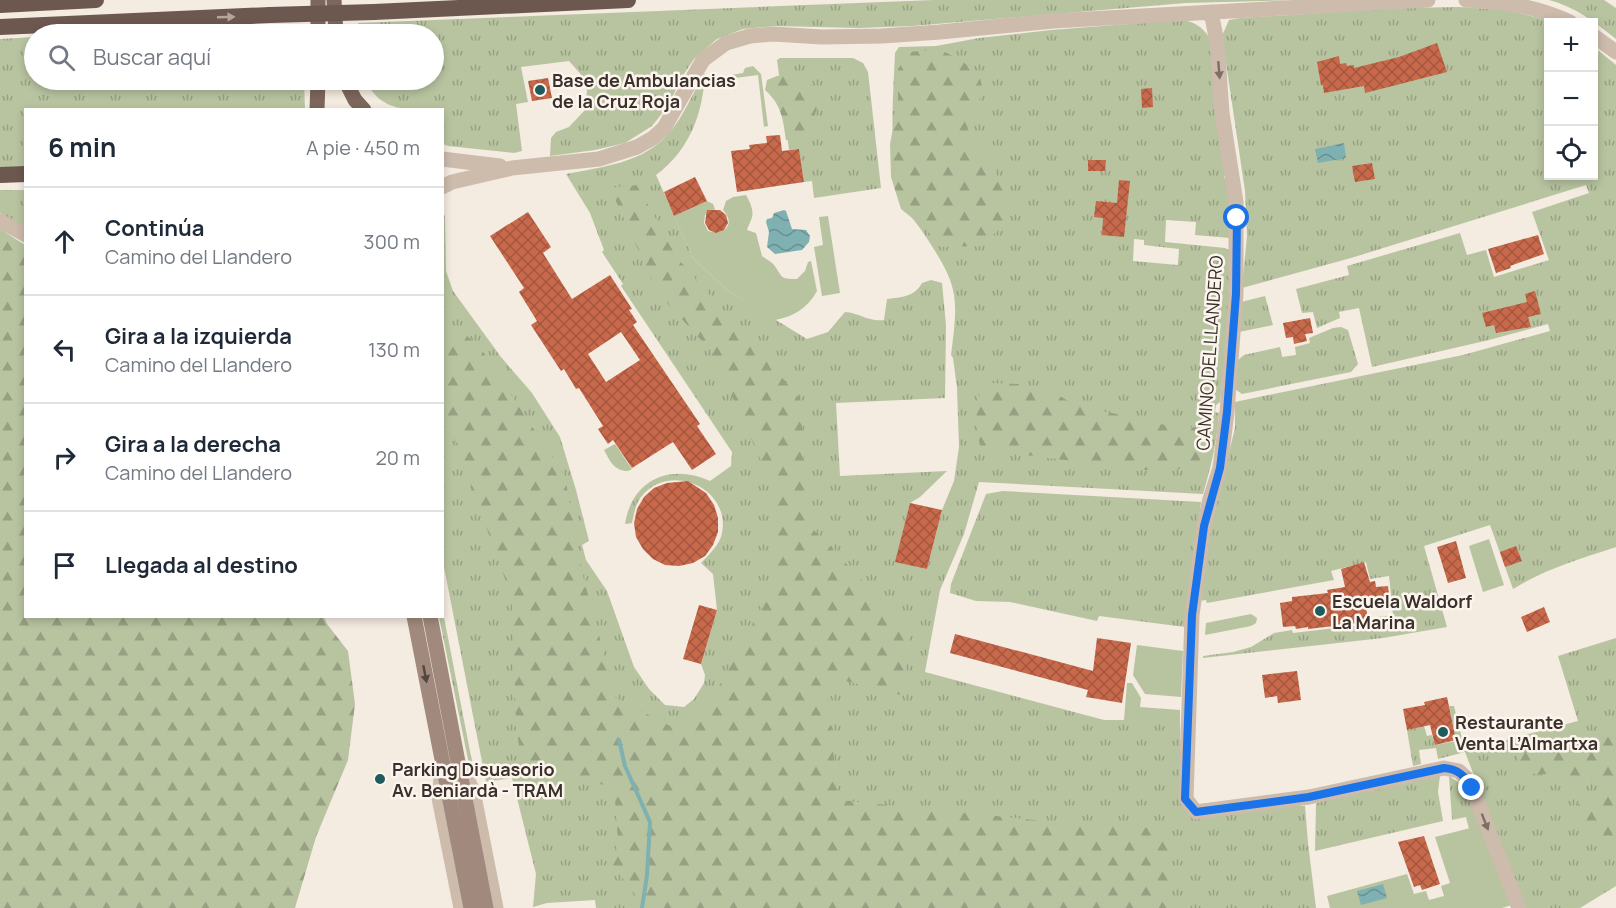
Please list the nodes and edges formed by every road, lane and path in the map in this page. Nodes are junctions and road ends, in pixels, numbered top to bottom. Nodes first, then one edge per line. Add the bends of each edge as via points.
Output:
1 (96, 0) edge
2 (318, 0) edge
3 (334, 0) edge
4 (628, 0) edge
5 (1412, 0) edge
6 (1428, 0) edge
7 (1466, 0) edge
8 (0, 5) edge
9 (1211, 12) junction
10 (1561, 18) edge
11 (68, 24) edge
12 (318, 24) edge
13 (335, 24) edge
14 (24, 26) edge
15 (0, 27) edge
16 (1598, 39) edge
17 (1616, 52) edge
18 (318, 90) edge
19 (350, 90) edge
20 (317, 108) edge
21 (362, 108) edge
22 (444, 159) edge
23 (512, 168) junction
24 (24, 174) edge
25 (0, 175) edge
26 (0, 183) edge
27 (24, 183) edge
28 (444, 186) edge
29 (0, 221) edge
30 (24, 234) edge
31 (414, 618) edge
32 (430, 618) edge
33 (449, 758) junction
34 (460, 908) edge
35 (471, 908) edge
36 (486, 908) edge
37 (496, 908) edge
38 (1519, 908) edge

1 - 8 highway
2 - 12 main road
3 - 13 main road
11 -> 4 highway, bridge
5 - 6 street
5 - 9 street
7 - 10 street via 1523,5
9 - 23 street via 882,36 750,36 726,43 703,60 674,113 653,138 599,159
9 -> 38 street, CAMINO DEL LLANDERO via 1236,202 1236,294 1220,468 1204,526 1192,615 1185,799 1196,812 1309,797 1452,768 1472,788
15 -> 14 highway, bridge
16 - 17 street
18 - 20 main road
19 - 21 main road
22 - 23 street
23 - 28 street
24 - 25 highway
26 - 27 highway
29 - 30 street
31 -> 33 main road
32 - 33 main road
33 - 34 street via 439,798
33 - 35 main road
33 - 36 main road
33 - 37 street via 473,791

